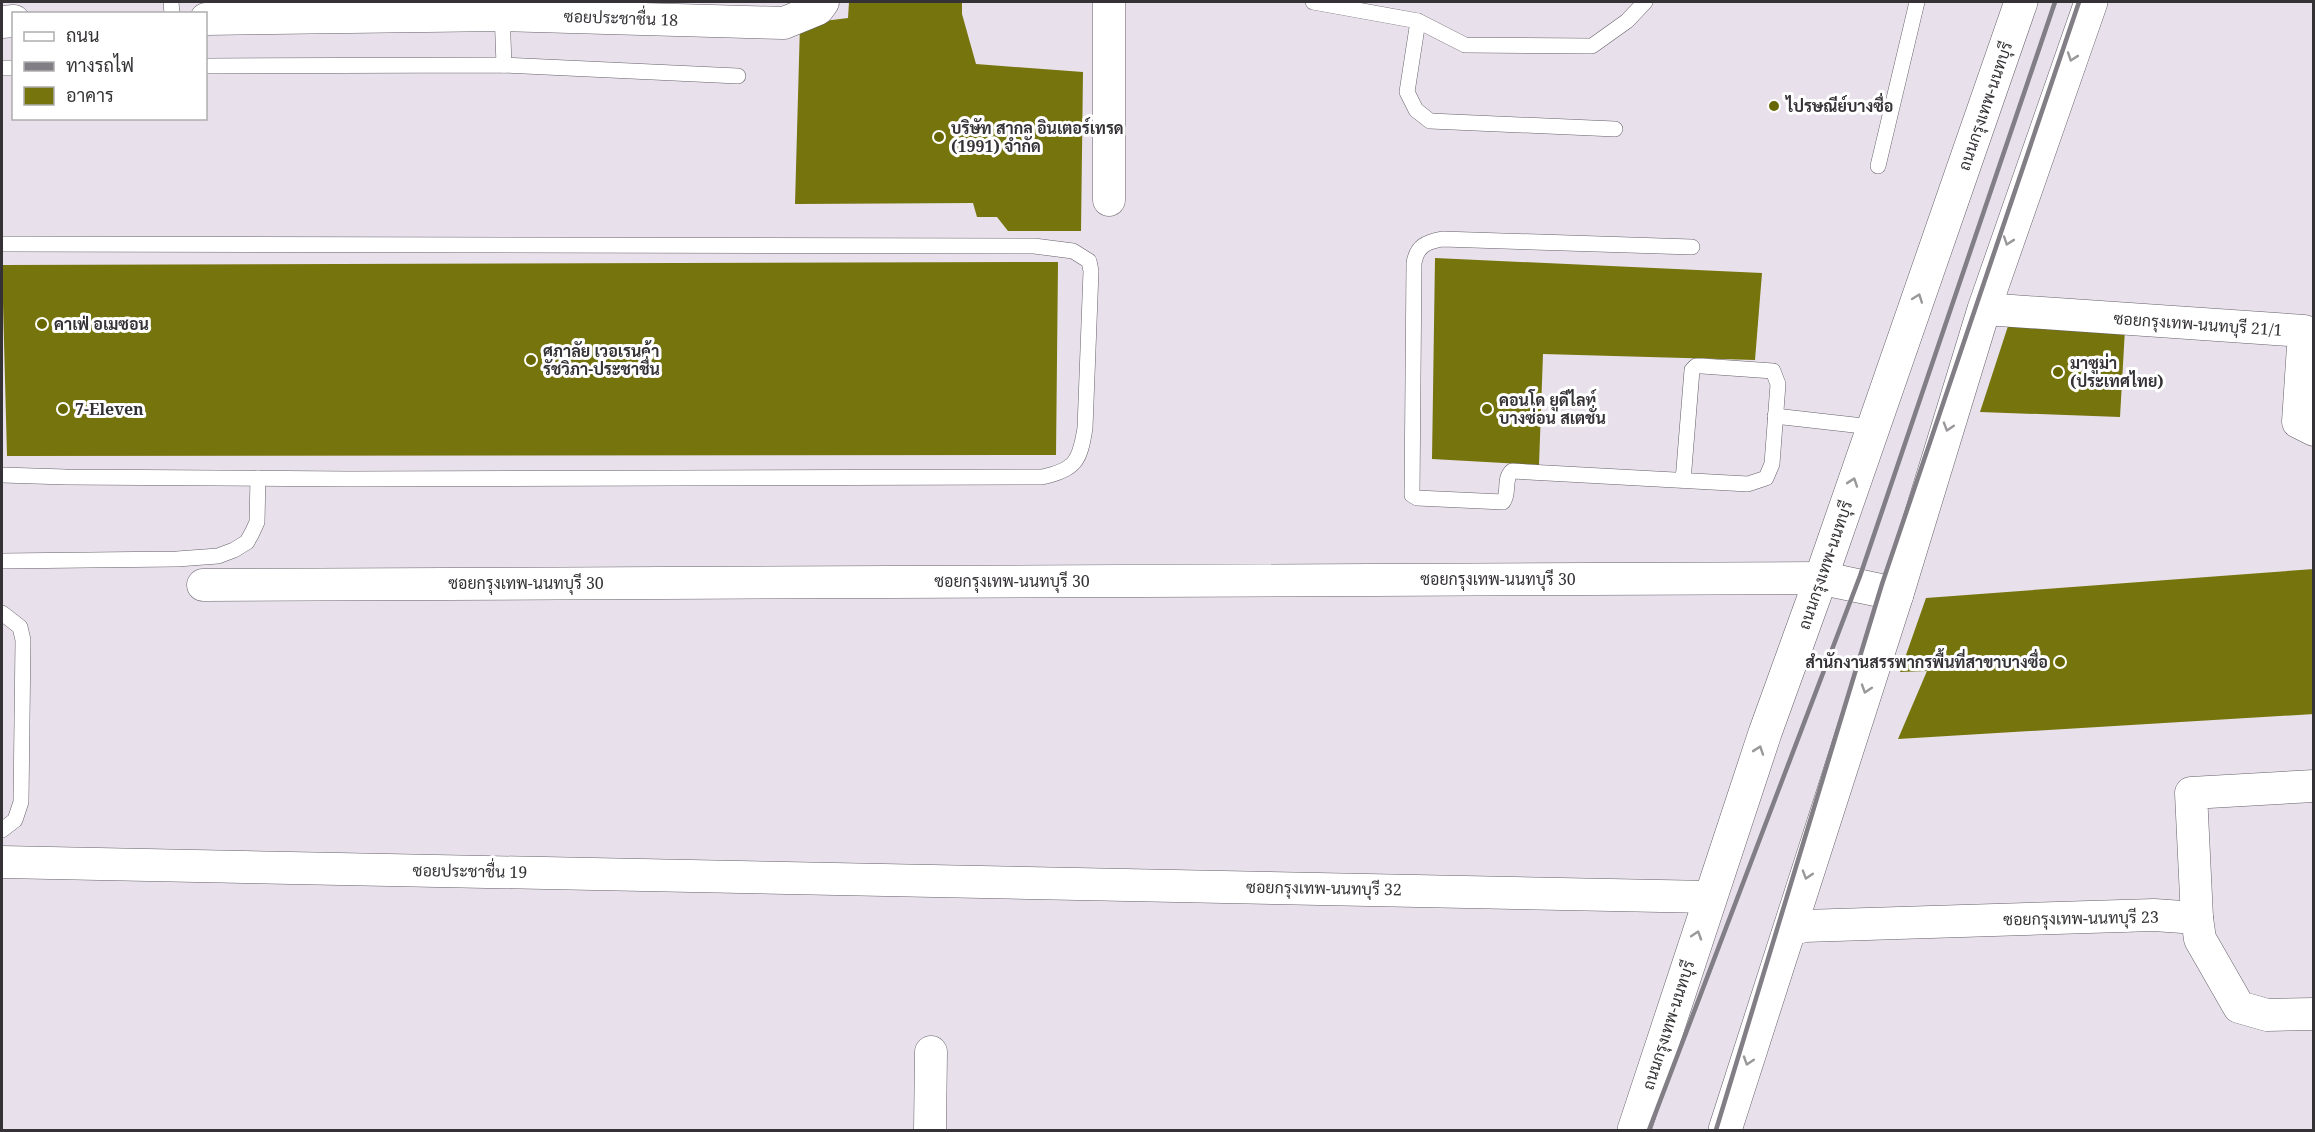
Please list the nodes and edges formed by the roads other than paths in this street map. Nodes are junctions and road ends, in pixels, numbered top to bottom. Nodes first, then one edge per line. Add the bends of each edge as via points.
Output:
1 (823, 2) edge
2 (1109, 2) edge
3 (1313, 2) edge
4 (1645, 2) edge
5 (1917, 2) edge
6 (2021, 2) edge
7 (2091, 2) edge
8 (502, 8) edge
9 (387, 9) edge
10 (632, 10) edge
11 (207, 19) edge
12 (1418, 21) junction
13 (504, 64) junction
14 (207, 66) edge
15 (738, 76) dead end
16 (1616, 129) dead end
17 (1878, 166) dead end
18 (1109, 200) dead end
19 (2, 244) edge
20 (1692, 247) dead end
21 (1984, 309) junction
22 (2309, 322) edge
23 (1775, 416) junction
24 (1872, 427) junction
25 (2313, 430) edge
26 (2, 475) edge
27 (258, 478) junction
28 (1683, 481) junction
29 (2, 561) edge
30 (1821, 578) junction
31 (203, 585) dead end
32 (1897, 594) junction
33 (2, 613) edge
34 (2313, 786) edge
35 (2, 830) edge
36 (2, 862) edge
37 (938, 880) joint
38 (1710, 897) junction
39 (2197, 918) junction
40 (1790, 930) junction
41 (2313, 1014) edge
42 (931, 1052) dead end
43 (930, 1131) edge
44 (1634, 1131) edge
45 (1725, 1131) edge

1 - 10 street, ซอยประชาชื่น 18 via 818,9 784,23
2 - 18 street
3 - 12 lane
4 - 12 lane via 1627,21 1592,46 1465,45
5 - 17 lane
24 -> 6 main road, ถนนกรุงเทพ-นนทบุรี
7 -> 21 main road
8 - 9 street, ซอยประชาชื่น 18
8 - 10 street, ซอยประชาชื่น 18
8 - 13 lane
9 - 11 street, ซอยประชาชื่น 18
12 - 16 lane via 1407,92 1416,110 1430,121
13 - 14 lane
13 - 15 lane
19 - 27 lane via 1034,246 1073,252 1089,261 1085,428 1082,450 1061,473 1015,478
20 - 28 lane via 1442,239 1424,244 1417,250 1414,263 1412,495 1503,502 1507,477 1512,471
21 - 22 street, ซอยกรุงเทพ-นนทบุรี 21/1
21 -> 32 main road
22 - 25 street, ซอยกรุงเทพ-นนทบุรี 21/1 via 2298,422
23 - 24 lane
23 - 28 lane via 1772,464 1766,478 1748,484
23 - 28 lane via 1778,384 1773,371 1694,367 1689,377
30 -> 24 main road, ถนนกรุงเทพ-นนทบุรี
26 - 27 lane
27 - 29 lane via 252,533 246,542 218,556
30 - 31 street, ซอยกรุงเทพ-นนทบุรี 30
30 - 32 main road
38 -> 30 main road, ถนนกรุงเทพ-นนทบุรี
32 -> 40 main road
33 - 35 lane via 20,627 23,652 21,802 15,820
34 - 39 street via 2191,793
36 - 37 street, ซอยประชาชื่น 19
37 - 38 street, ซอยกรุงเทพ-นนทบุรี 32
44 -> 38 main road, ถนนกรุงเทพ-นนทบุรี
39 - 40 street, ซอยกรุงเทพ-นนทบุรี 23 via 2154,915 1804,926
39 - 41 street via 2200,939 2239,1007 2267,1015
40 -> 45 main road
42 - 43 street

